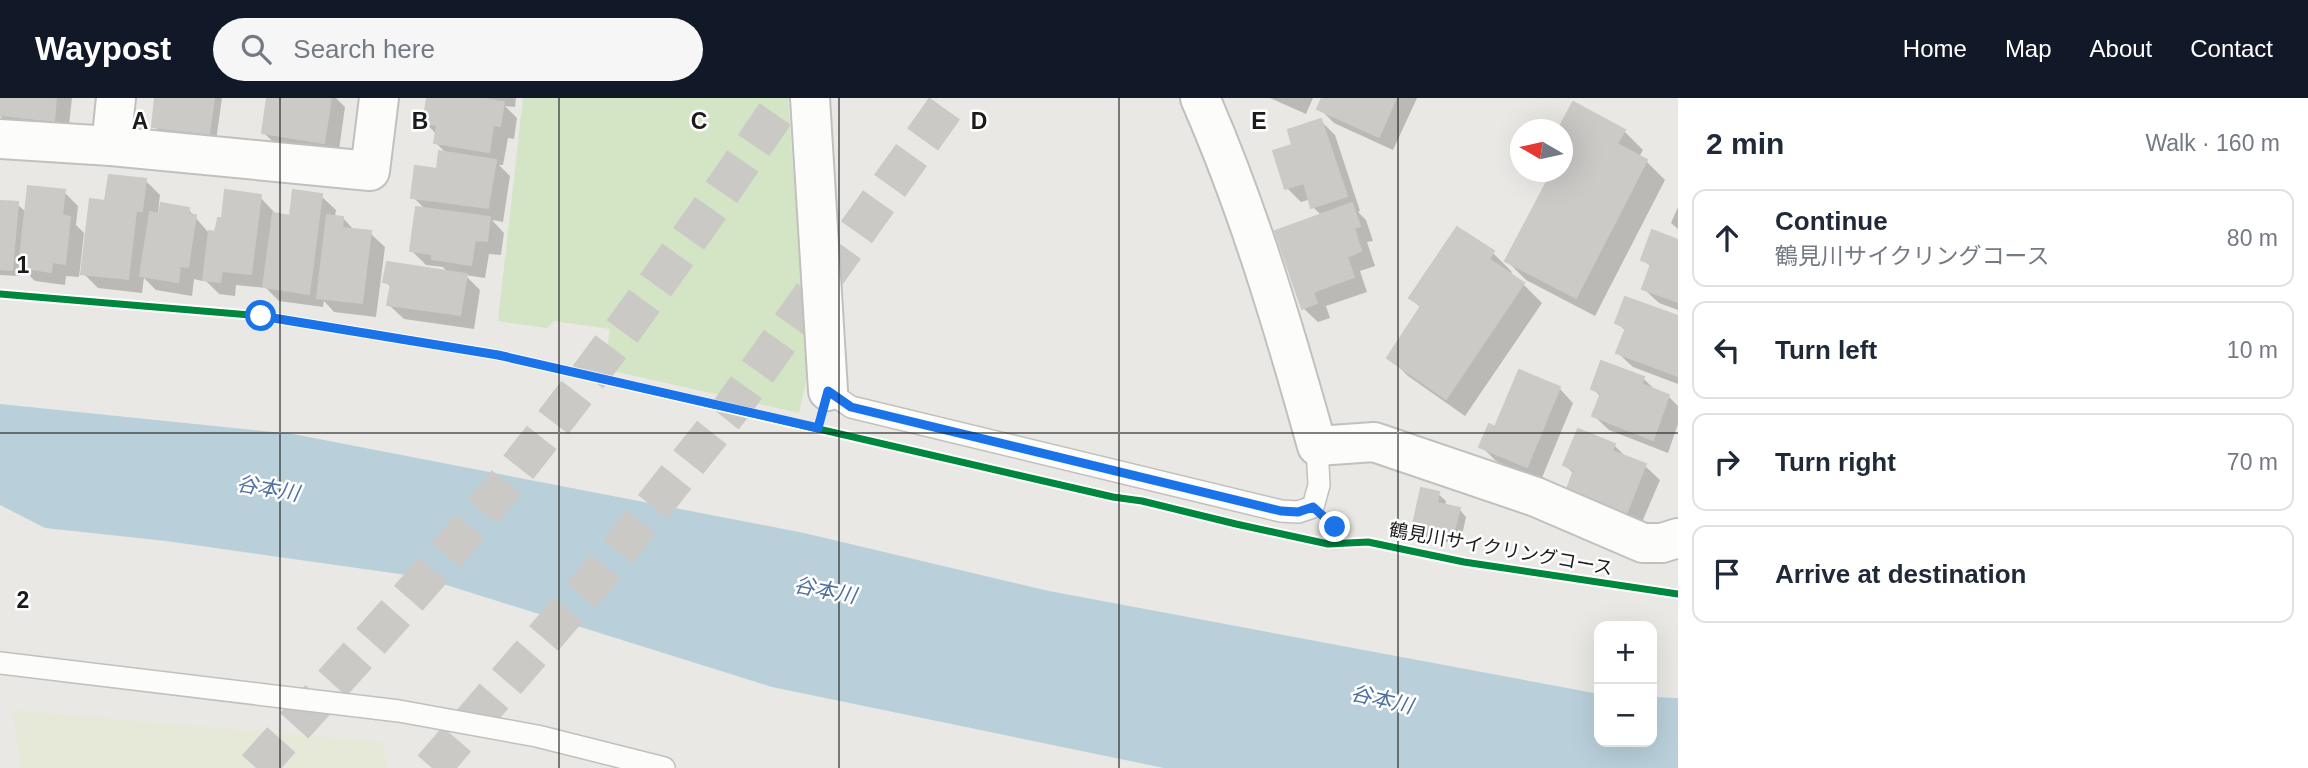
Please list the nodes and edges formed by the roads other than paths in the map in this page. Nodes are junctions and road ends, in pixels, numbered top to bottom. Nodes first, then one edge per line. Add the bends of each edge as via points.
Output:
1 (116, 98) edge
2 (379, 98) edge
3 (810, 98) edge
4 (1200, 98) edge
5 (0, 139) edge
6 (111, 146) junction
7 (828, 391) joint
8 (1317, 446) junction
9 (1678, 538) edge
10 (0, 663) edge
11 (664, 768) edge

1 - 6 street
2 - 6 street via 370,171
3 - 7 street
4 - 8 street via 1266,275
5 - 6 street
7 - 8 lane via 851,407 1281,511 1313,507 1319,485
8 - 9 street via 1374,442 1536,497 1643,543
10 - 11 lane via 399,711 537,736

